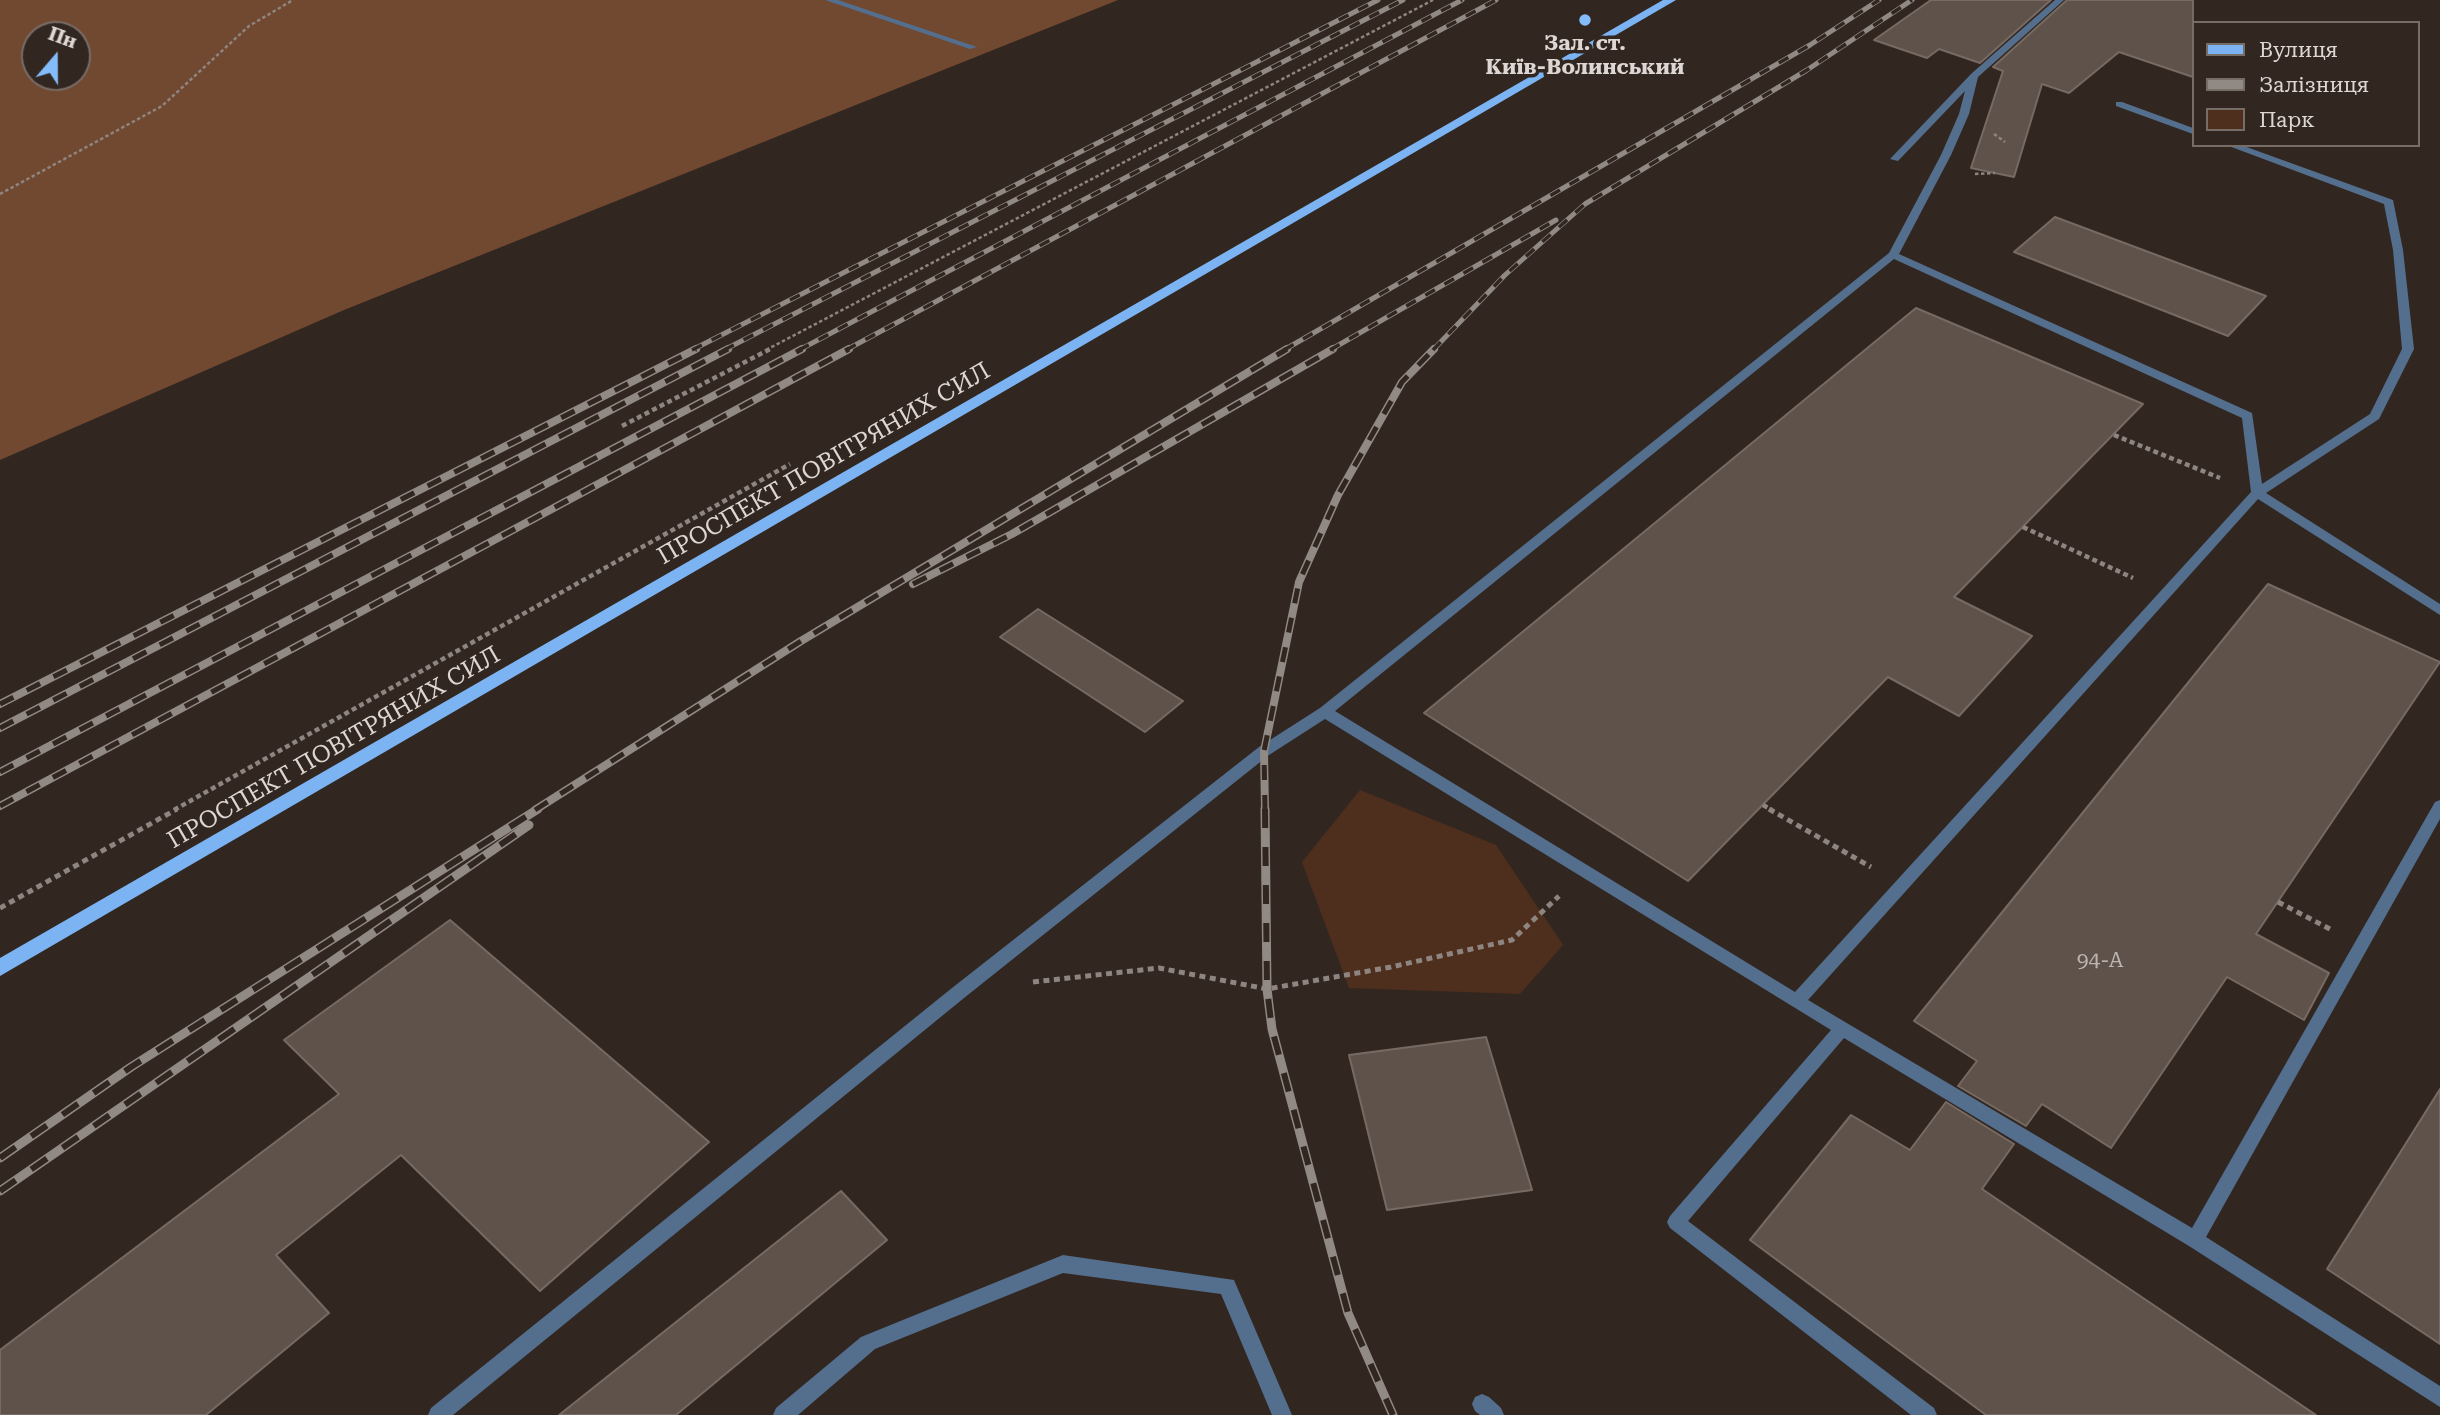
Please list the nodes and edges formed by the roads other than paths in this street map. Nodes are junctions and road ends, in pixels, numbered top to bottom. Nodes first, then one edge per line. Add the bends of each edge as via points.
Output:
1 (829, 0) edge
2 (1671, 0) edge
3 (2060, 0) edge
4 (973, 47) dead end
5 (1975, 76) junction
6 (2119, 104) dead end
7 (2192, 131) edge
8 (2237, 147) edge
9 (1895, 159) dead end
10 (1893, 255) junction
11 (2257, 493) junction
12 (2440, 610) edge
13 (1325, 712) junction
14 (2440, 806) edge
15 (0, 968) edge
16 (1797, 1001) junction
17 (1842, 1029) junction
18 (2195, 1240) junction
19 (2440, 1397) edge
20 (438, 1415) edge
21 (783, 1415) edge
22 (1282, 1415) edge
23 (1927, 1415) edge

1 - 4 lane
2 - 15 main road, ПРОСПЕКТ ПОВІТРЯНИХ СИЛ
3 - 5 lane
5 - 9 lane
5 - 10 lane via 1946,155
6 - 7 lane
8 - 11 lane via 2389,202 2408,349 2375,416
10 - 11 lane via 2248,416
10 - 13 lane
11 - 12 lane
11 - 16 lane
13 - 16 lane
13 - 20 lane via 1265,751 958,993
14 - 18 lane
16 - 17 lane
17 - 18 lane
17 - 23 lane via 1676,1222
18 - 19 lane
21 - 22 lane via 868,1343 1063,1264 1227,1286

